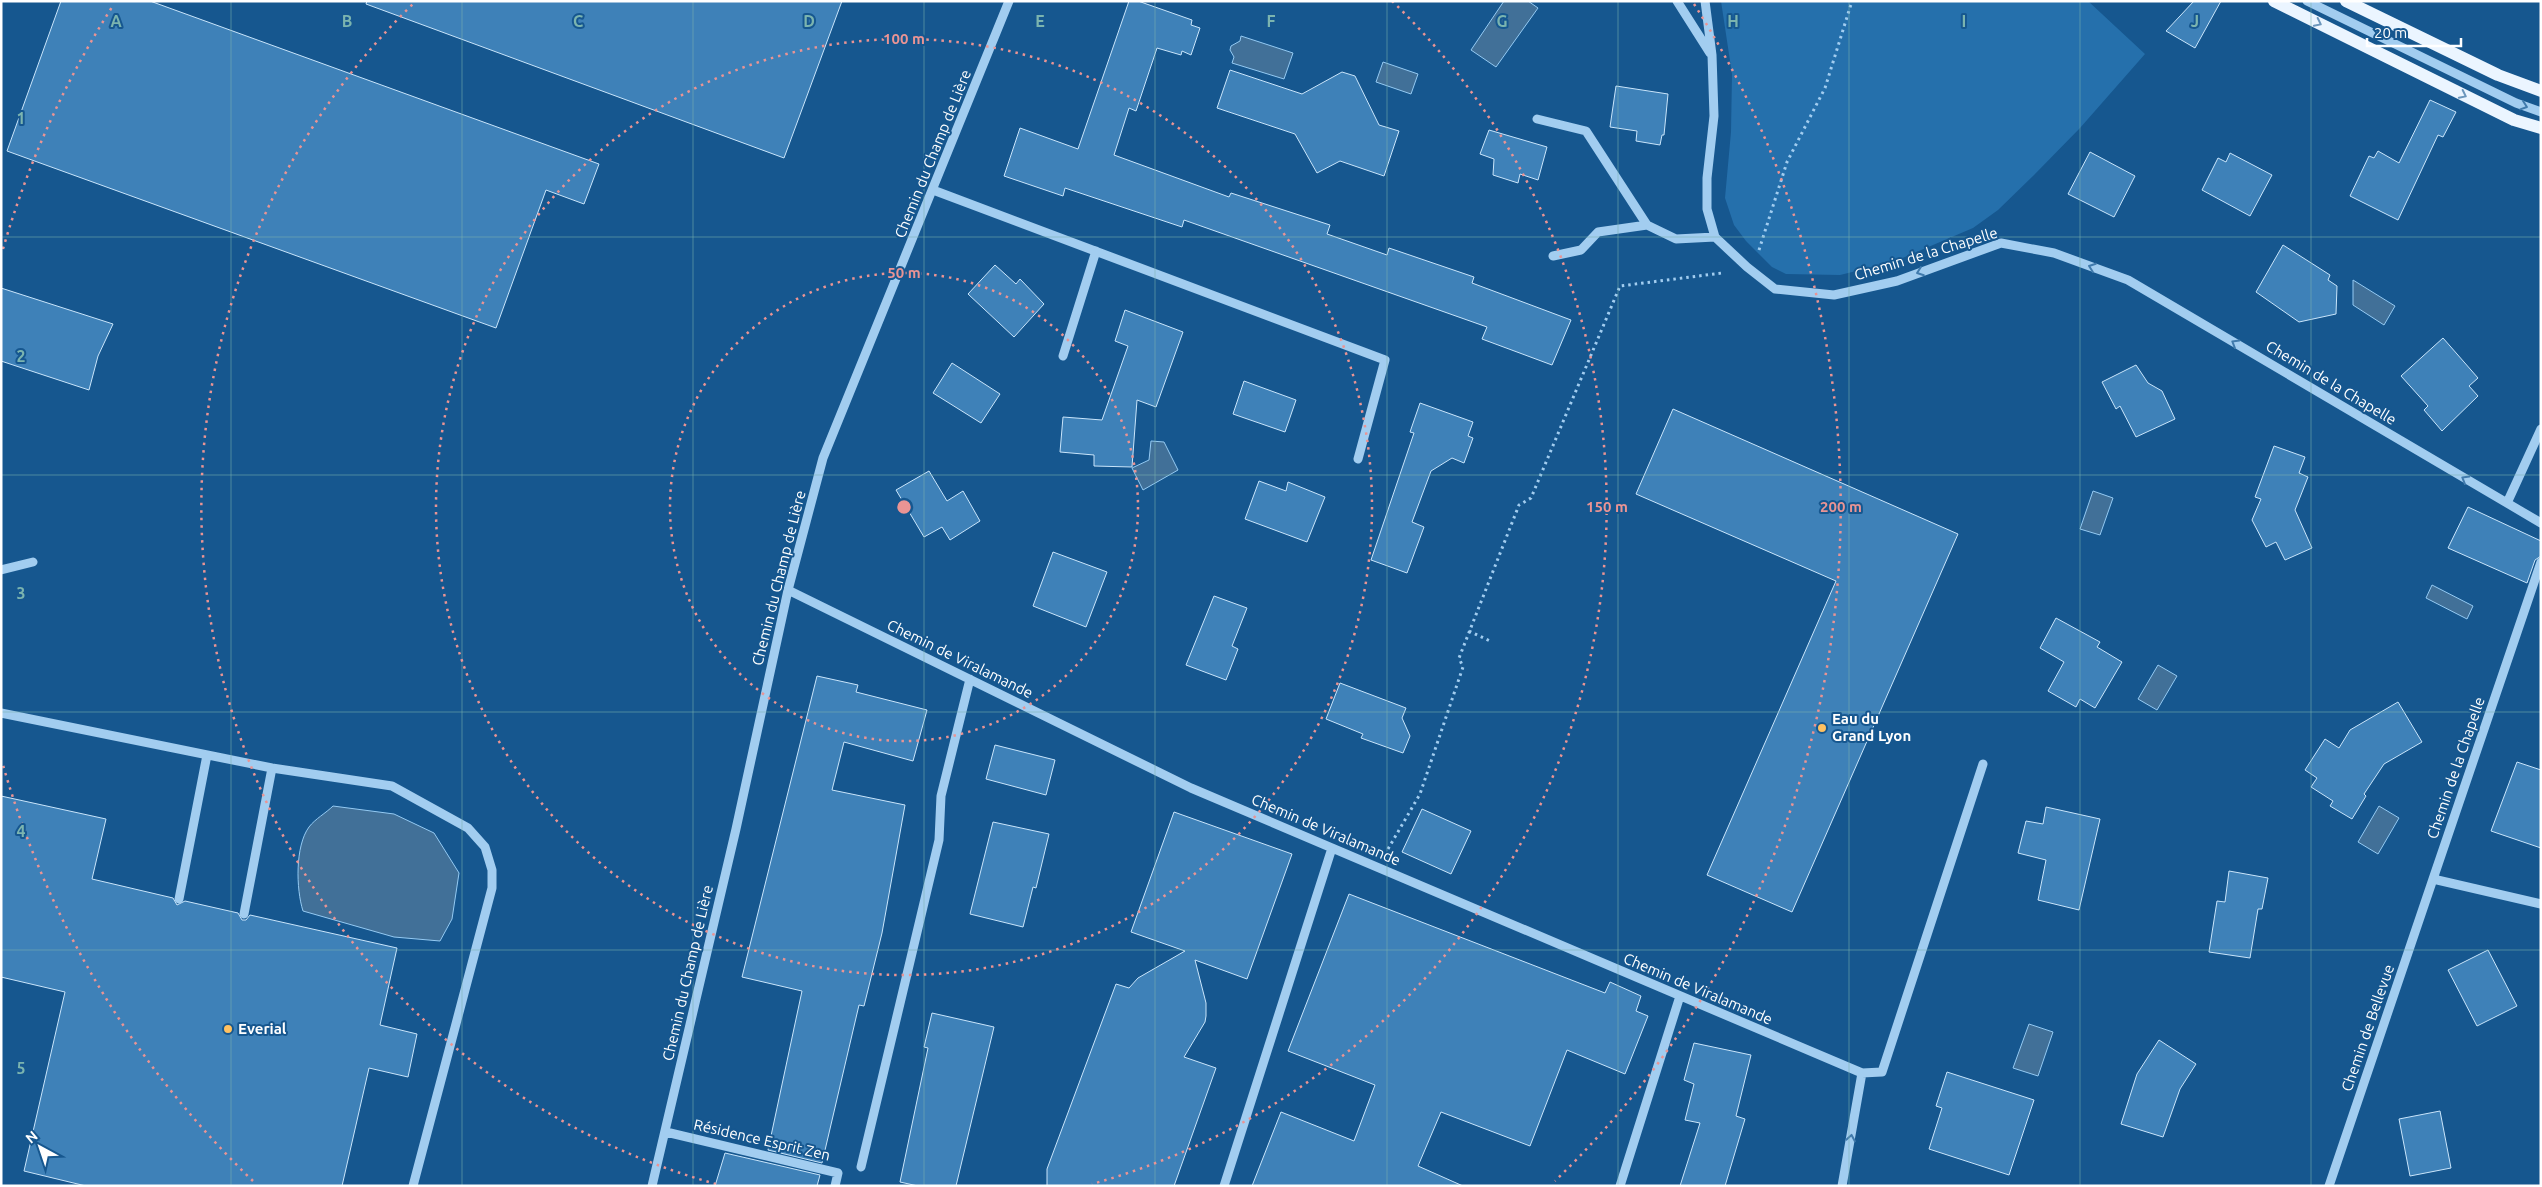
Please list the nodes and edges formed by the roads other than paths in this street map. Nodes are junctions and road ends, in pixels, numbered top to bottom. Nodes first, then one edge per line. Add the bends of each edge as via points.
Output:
1 (1009, 1) edge
2 (1677, 1) edge
3 (1705, 1) edge
4 (2274, 1) edge
5 (2307, 1) edge
6 (2346, 1) edge
7 (1712, 55) junction
8 (2541, 91) edge
9 (2541, 112) edge
10 (1538, 119) dead end
11 (2541, 128) edge
12 (933, 190) junction
13 (1647, 226) junction
14 (1715, 236) junction
15 (1096, 251) junction
16 (1553, 256) dead end
17 (1063, 356) dead end
18 (2541, 429) edge
19 (1358, 459) dead end
20 (2507, 503) junction
21 (2541, 523) edge
22 (34, 562) dead end
23 (2541, 562) edge
24 (1, 570) edge
25 (788, 590) junction
26 (970, 679) junction
27 (1, 713) edge
28 (207, 755) junction
29 (1983, 764) dead end
30 (272, 768) junction
31 (1332, 848) junction
32 (2433, 879) junction
33 (179, 899) dead end
34 (2541, 904) edge
35 (244, 914) dead end
36 (1680, 996) junction
37 (1862, 1073) junction
38 (666, 1132) junction
39 (861, 1167) dead end
40 (413, 1186) edge
41 (652, 1186) edge
42 (835, 1186) edge
43 (1224, 1186) edge
44 (1620, 1186) edge
45 (1842, 1186) edge
46 (2329, 1186) edge

1 - 12 street, Chemin du Champ de Lière
2 - 7 street
3 - 7 street, Chemin de la Chapelle
4 -> 11 main road via 2514,120
5 -> 9 street via 2516,104
6 - 8 main road via 2498,75
7 - 14 street, Chemin de la Chapelle via 1714,116 1707,209
10 - 13 street via 1586,131
12 - 15 street
12 - 25 street, Chemin du Champ de Lière via 823,458
13 - 14 street via 1676,239
13 - 16 street via 1598,232 1581,250
20 -> 14 street, Chemin de la Chapelle via 2128,280 2054,253 2001,243 1897,281 1834,296 1775,289
15 - 17 street
15 - 19 street via 1385,360
18 - 20 street
20 - 21 street, Chemin de la Chapelle
22 - 24 street
23 - 32 street, Chemin de la Chapelle
25 - 26 street, Chemin de Viralamande
25 - 38 street, Chemin du Champ de Lière
26 - 31 street, Chemin de Viralamande via 1191,788
26 - 39 street via 941,796 939,840
27 - 28 street
28 - 30 street
28 - 33 street
29 - 37 street via 1882,1072
30 - 35 street
30 - 40 street via 392,786 468,828 485,847 492,870 492,888
31 - 36 street, Chemin de Viralamande
31 - 43 street
32 - 34 street
32 - 46 street, Chemin de Bellevue
36 - 37 street, Chemin de Viralamande
36 - 44 street
45 -> 37 street
38 - 41 street, Chemin du Champ de Lière
38 - 42 street, Résidence Esprit Zen via 838,1173

